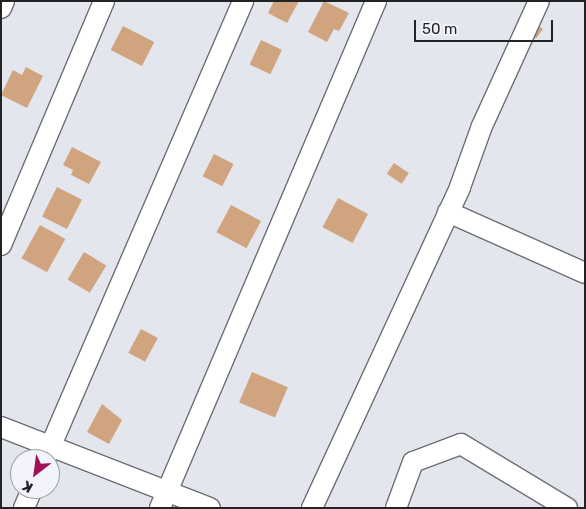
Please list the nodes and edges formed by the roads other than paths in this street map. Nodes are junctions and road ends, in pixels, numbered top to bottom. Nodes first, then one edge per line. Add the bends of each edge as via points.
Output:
1 (4, 1) edge
2 (104, 1) edge
3 (243, 1) edge
4 (376, 1) edge
5 (539, 1) edge
6 (1, 8) edge
7 (448, 212) junction
8 (1, 245) edge
9 (585, 273) edge
10 (1, 427) edge
11 (41, 449) edge
12 (50, 449) edge
13 (60, 458) edge
14 (163, 500) edge
15 (210, 508) edge
16 (312, 508) edge
17 (396, 508) edge
18 (567, 508) edge

1 - 6 street
2 - 8 street
3 - 12 street
4 - 14 street
5 - 7 street via 482,126
7 - 9 street
7 - 16 street
10 - 11 street
13 - 14 street
14 - 15 street
17 - 18 street via 413,462 461,444

